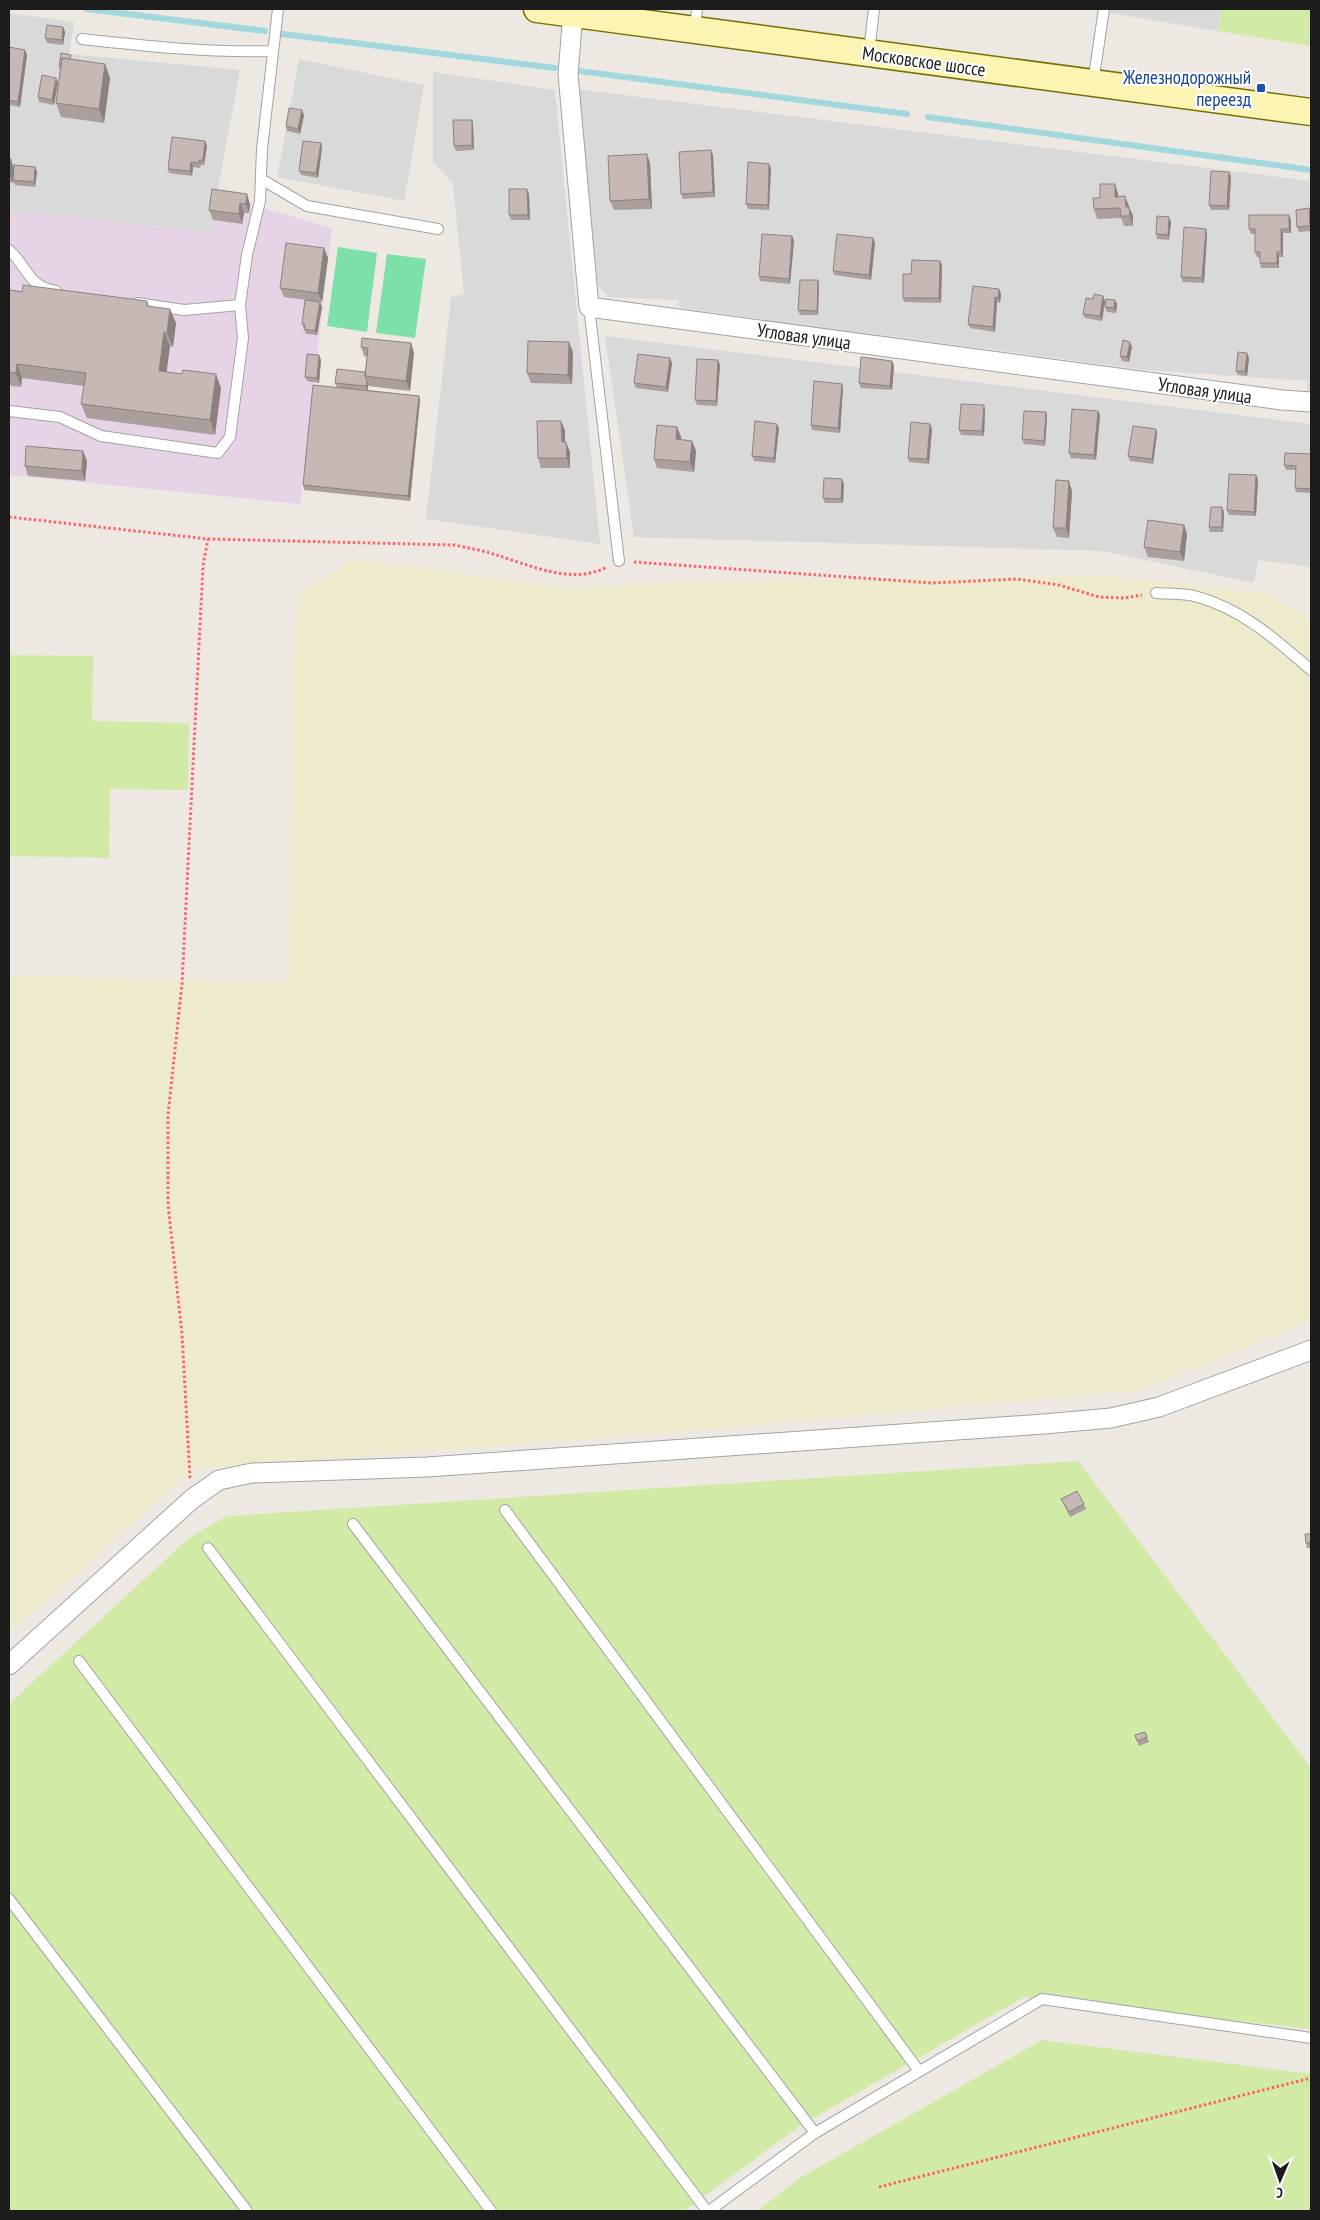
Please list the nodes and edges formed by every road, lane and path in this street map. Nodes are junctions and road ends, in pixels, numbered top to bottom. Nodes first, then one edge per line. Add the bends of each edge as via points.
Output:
1 (278, 9) edge
2 (537, 9) edge
3 (874, 9) edge
4 (1104, 9) edge
5 (573, 13) junction
6 (696, 19) edge
7 (82, 39) dead end
8 (273, 51) junction
9 (869, 53) junction
10 (1093, 84) junction
11 (1311, 112) edge
12 (261, 179) junction
13 (438, 229) dead end
14 (9, 250) edge
15 (65, 293) edge
16 (124, 301) edge
17 (240, 305) junction
18 (589, 308) junction
19 (1311, 402) edge
20 (9, 411) edge
21 (9, 517) edge
22 (208, 538) junction
23 (619, 560) junction
24 (1156, 593) joint
25 (1311, 670) edge
26 (1311, 1350) edge
27 (192, 1499) junction
28 (505, 1510) dead end
29 (353, 1524) dead end
30 (208, 1548) dead end
31 (79, 1661) dead end
32 (9, 1666) edge
33 (9, 1899) edge
34 (1311, 2038) edge
35 (919, 2071) junction
36 (1311, 2078) edge
37 (815, 2133) junction
38 (879, 2187) dead end
39 (247, 2211) edge
40 (490, 2211) edge
41 (708, 2211) edge

1 - 8 lane
2 - 5 main road, Московское шоссе
3 - 9 lane
4 - 10 lane
5 - 6 main road, Московское шоссе via 668,22
5 - 18 street via 568,74
6 - 9 main road, Московское шоссе
7 - 8 lane via 155,47
8 - 12 lane
9 - 10 main road, Московское шоссе
10 - 11 main road, Московское шоссе
12 - 13 lane via 307,206
12 - 17 lane via 260,201 247,255
14 - 15 lane via 29,278 45,290
16 - 17 lane via 184,310
17 - 20 lane via 242,338 230,437 218,453 101,436 60,417
18 - 19 street, Угловая улица
18 - 23 lane
21 - 22 path
22 - 23 path via 455,545 528,566 577,575 601,570
22 - 27 path via 203,566 182,984 168,1115 168,1204 182,1334
23 - 24 path via 932,583 1017,579 1059,585 1099,597 1124,598
24 - 25 lane via 1197,596 1229,608 1263,628
26 - 27 street via 1159,1407 1111,1418 447,1465 252,1473 219,1480
27 - 32 street
28 - 35 lane
29 - 37 lane
30 - 41 lane
31 - 40 lane
33 - 39 lane
34 - 35 lane via 1042,1999
35 - 37 lane
36 - 38 path
37 - 41 lane

